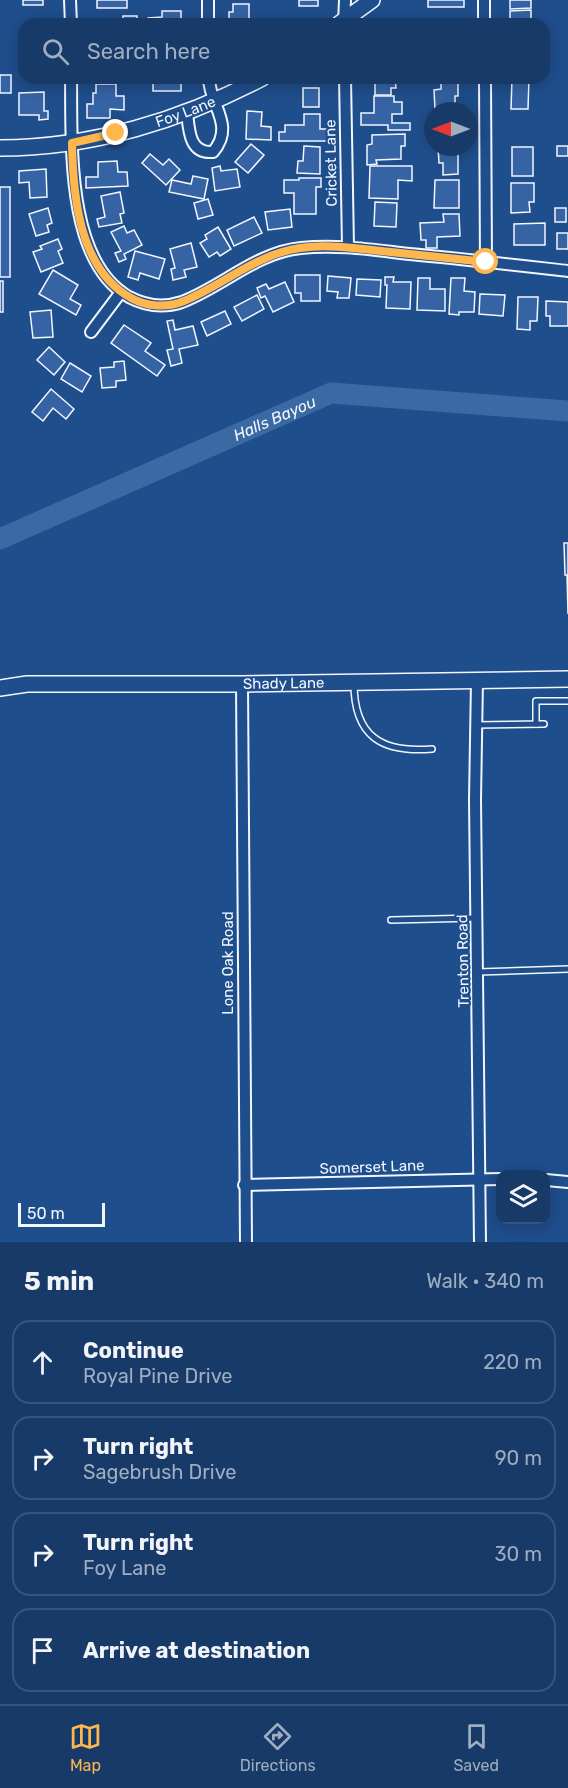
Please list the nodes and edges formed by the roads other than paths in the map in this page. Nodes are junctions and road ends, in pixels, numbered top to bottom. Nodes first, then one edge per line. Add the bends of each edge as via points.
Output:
1 (70, 0) edge
2 (208, 0) edge
3 (345, 0) edge
4 (372, 0) edge
5 (484, 0) edge
6 (71, 18) edge
7 (208, 18) edge
8 (343, 18) edge
9 (349, 18) edge
10 (484, 18) edge
11 (71, 84) edge
12 (210, 84) edge
13 (250, 84) edge
14 (345, 84) edge
15 (484, 84) edge
16 (215, 102) junction
17 (187, 112) junction
18 (72, 143) junction
19 (0, 148) edge
20 (348, 247) junction
21 (486, 262) junction
22 (568, 271) edge
23 (120, 292) junction
24 (91, 332) dead end
25 (568, 679) edge
26 (477, 680) junction
27 (354, 682) junction
28 (242, 684) junction
29 (0, 688) edge
30 (568, 701) edge
31 (476, 724) junction
32 (536, 724) junction
33 (544, 724) dead end
34 (432, 749) dead end
35 (477, 918) junction
36 (392, 920) dead end
37 (568, 969) edge
38 (478, 972) junction
39 (480, 1179) junction
40 (496, 1179) edge
41 (550, 1180) edge
42 (568, 1182) edge
43 (244, 1185) junction
44 (246, 1242) edge
45 (480, 1242) edge

1 - 6 street
2 - 7 street
3 - 8 street
4 - 9 street
5 - 10 street
11 - 18 street
12 - 16 street
13 - 16 street, Foy Lane
14 - 20 street, Cricket Lane
15 - 21 street
16 - 17 street, Foy Lane
16 - 17 street via 222,130 220,143 213,152 204,153 194,146
17 - 18 street, Foy Lane
18 - 19 street, Foy Lane
18 - 23 street via 74,186 83,229 98,265
20 - 21 street
20 - 23 street via 299,248 274,254 173,304 149,305
21 - 22 street
23 - 24 street
25 - 26 street, Shady Lane
26 - 27 street, Shady Lane
26 - 31 street, Trenton Road
27 - 28 street, Shady Lane
27 - 34 lane via 357,711 373,738 390,748
28 - 29 street, Shady Lane via 27,684
28 - 43 street, Lone Oak Road
30 - 32 lane via 536,701
31 - 32 lane
31 - 35 street, Trenton Road
32 - 33 lane
35 - 36 lane
35 - 38 street, Trenton Road
37 - 38 lane
38 - 39 street, Trenton Road
39 - 40 street, Somerset Lane
39 - 43 street, Somerset Lane
39 - 45 street, Trenton Road
41 - 42 street
43 - 44 street, Lone Oak Road

